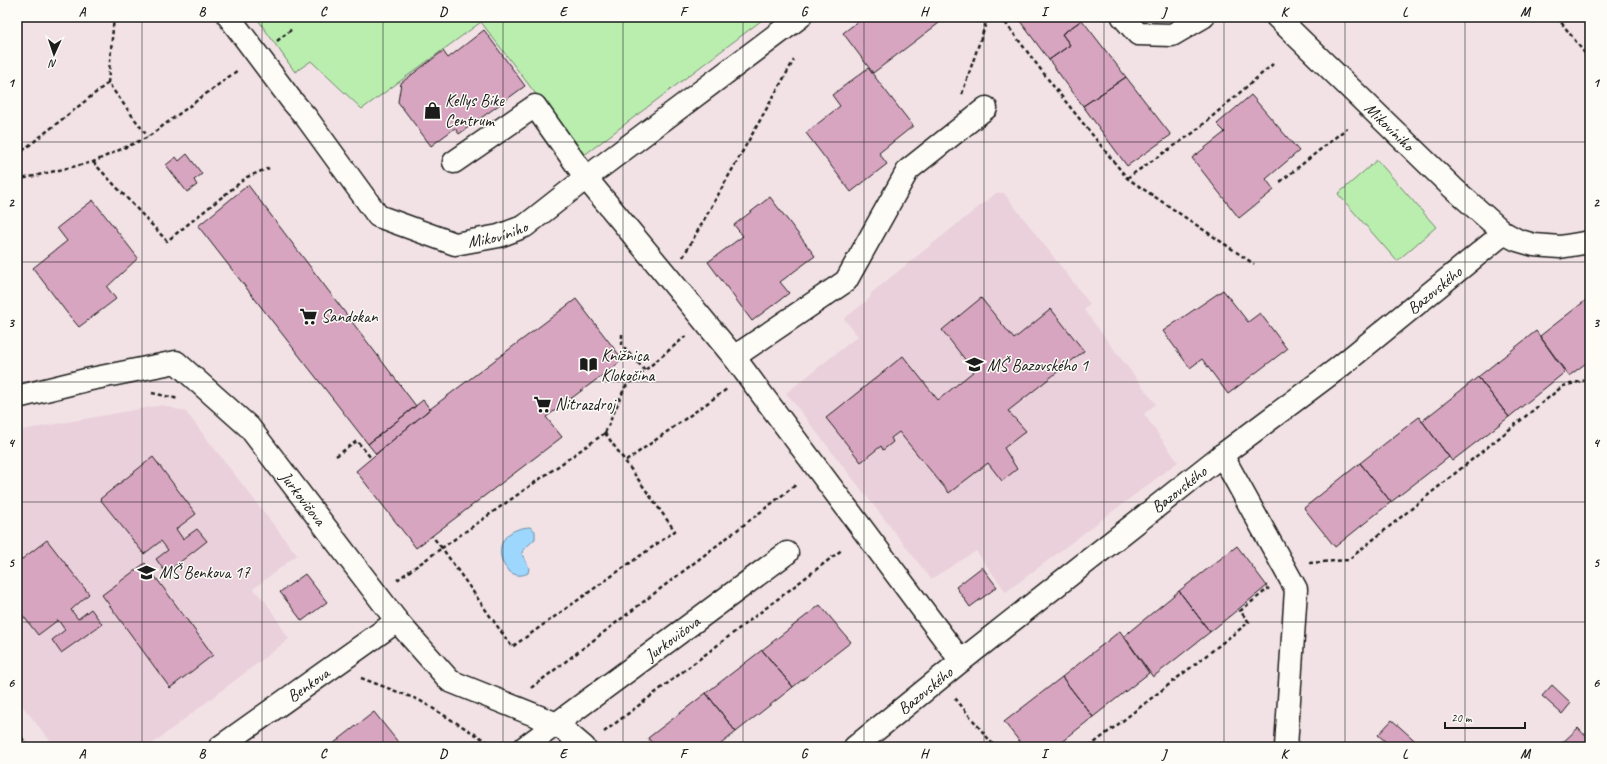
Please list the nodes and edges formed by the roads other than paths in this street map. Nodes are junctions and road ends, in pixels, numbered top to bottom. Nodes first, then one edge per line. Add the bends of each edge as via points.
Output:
1 (229, 17) edge
2 (800, 17) edge
3 (1123, 17) edge
4 (1203, 17) edge
5 (1277, 17) edge
6 (986, 108) dead end
7 (454, 162) dead end
8 (586, 178) junction
9 (1504, 233) junction
10 (1590, 242) edge
11 (734, 356) junction
12 (17, 397) edge
13 (1222, 455) junction
14 (788, 553) dead end
15 (397, 621) junction
16 (961, 660) junction
17 (557, 724) junction
18 (592, 741) edge
19 (220, 747) edge
20 (525, 747) edge
21 (855, 747) edge
22 (1286, 747) edge

1 - 8 street, Mikovíniho via 378,216 455,244 499,236 525,226
2 - 8 street, Mikovíniho
3 - 4 street via 1138,34 1172,35
5 - 9 street, Mikovíniho via 1453,188
6 - 11 street via 908,170 846,281
7 - 8 street via 535,106
8 - 11 street
9 - 10 street, Mikovíniho via 1534,245 1560,247
9 - 13 street, Bazovského via 1337,369
11 - 16 street
12 - 15 street, Jurkovičova via 176,362 250,427
13 - 16 street, Bazovského
13 - 22 street via 1296,589
14 - 17 street, Jurkovičova
15 - 17 street, Jurkovičova via 450,681
15 - 19 street, Benkova
16 - 21 street, Bazovského
17 - 18 street, Jurkovičova
17 - 20 street, Jurkovičova

